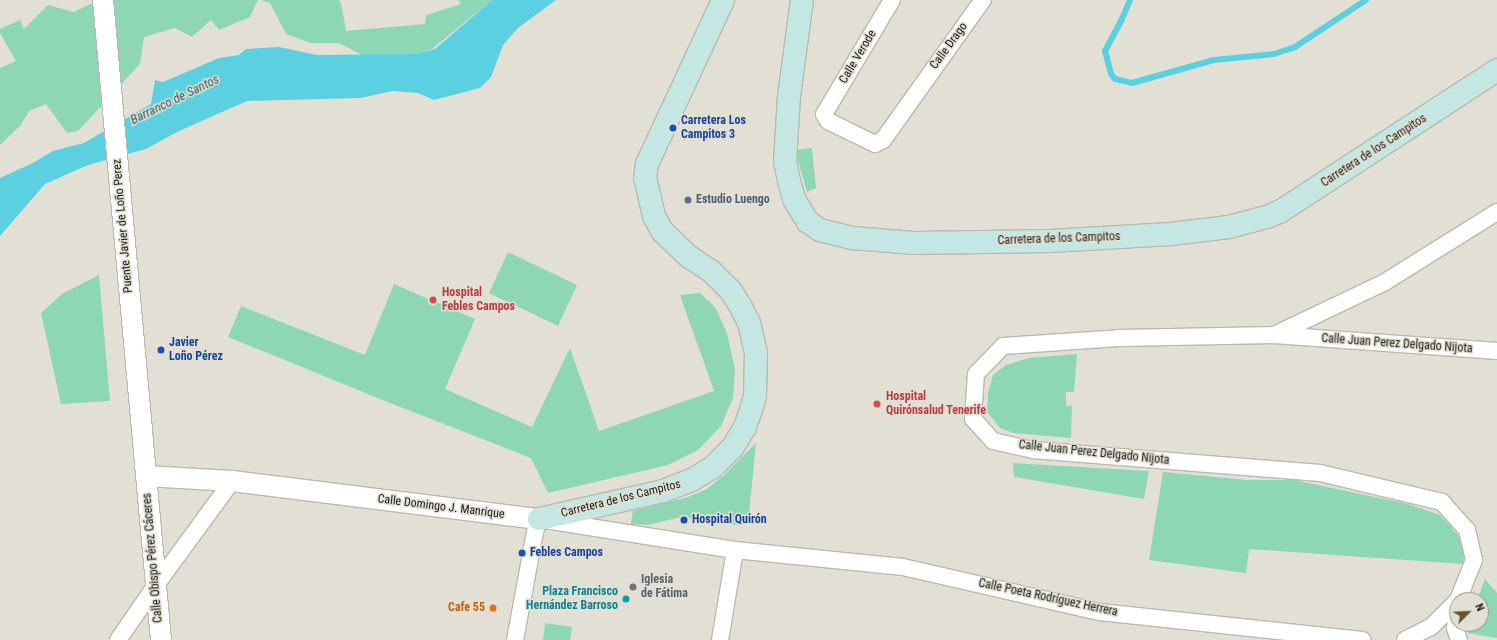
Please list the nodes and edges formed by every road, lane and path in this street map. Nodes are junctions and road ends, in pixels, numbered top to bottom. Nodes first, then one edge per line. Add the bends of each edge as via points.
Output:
1 (103, 0) edge
2 (723, 0) edge
3 (802, 0) edge
4 (892, 0) edge
5 (982, 0) edge
6 (1497, 70) edge
7 (824, 114) joint
8 (1497, 212) edge
9 (1274, 335) junction
10 (1497, 351) edge
11 (146, 476) junction
12 (232, 481) junction
13 (539, 519) junction
14 (735, 550) junction
15 (156, 585) junction
16 (1462, 592) edge
17 (1449, 611) edge
18 (1343, 639) edge
19 (118, 640) edge
20 (161, 640) edge
21 (515, 640) edge
22 (720, 640) edge
23 (1362, 640) edge
24 (1404, 640) edge

1 - 11 street, Puente Javier de Loño Perez
2 - 13 main road, Carretera de los Campitos via 646,164 645,178 652,210 662,231 688,256 712,272 730,291 749,323 757,369 755,396 750,414 733,447 712,467 692,480 663,491
3 - 6 main road, Carretera de los Campitos via 789,96 785,161 788,181 794,200 808,222 827,232 852,238 914,243 1050,241 1229,228 1282,211
4 - 7 street, Calle Verode
5 - 7 street, Calle Drago via 883,140 875,144 828,121
8 - 9 street, Calle Juan Perez Delgado Nijota via 1385,282
9 - 10 street, Calle Juan Perez Delgado Nijota
9 - 16 street, Calle Juan Perez Delgado Nijota via 1120,338 1003,346 976,374 973,419 993,440 1033,450 1320,473 1442,502 1467,530 1474,560
11 - 12 street, Calle Domingo J. Manrique
11 - 15 street, Calle Obispo Pérez Cáceres
12 - 13 street, Calle Domingo J. Manrique
12 - 15 street
13 - 14 street, Calle Domingo J. Manrique
13 - 21 street
14 - 18 street, Calle Poeta Rodríguez Herrera via 903,567 1100,612
14 - 22 street
15 - 19 street
15 - 20 street, Calle Obispo Pérez Cáceres
17 - 24 street, Calle Juan Perez Delgado Nijota via 1431,627
18 - 23 street, Calle Poeta Rodríguez Herrera

